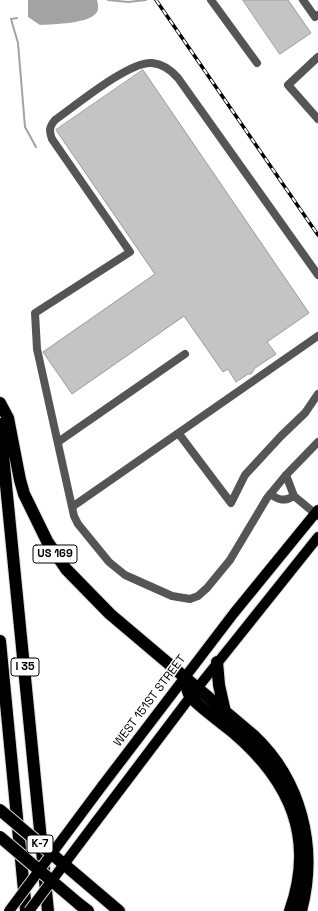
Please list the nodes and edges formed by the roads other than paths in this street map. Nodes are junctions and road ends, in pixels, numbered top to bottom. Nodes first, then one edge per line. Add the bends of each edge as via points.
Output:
1 (211, 0) edge
2 (304, 0) edge
3 (318, 15) edge
4 (318, 57) edge
5 (257, 63) dead end
6 (318, 119) edge
7 (318, 274) edge
8 (318, 336) edge
9 (185, 354) dead end
10 (318, 394) edge
11 (0, 403) edge
12 (0, 424) edge
13 (178, 434) junction
14 (58, 442) junction
15 (318, 442) edge
16 (286, 475) junction
17 (270, 494) junction
18 (294, 496) junction
19 (72, 507) junction
20 (317, 513) edge
21 (318, 537) edge
22 (0, 641) edge
23 (217, 662) junction
24 (184, 677) junction
25 (194, 692) junction
26 (225, 712) junction
27 (0, 810) edge
28 (0, 837) edge
29 (83, 907) edge
30 (8, 911) edge
31 (26, 911) edge
32 (29, 911) edge
33 (48, 911) edge
34 (119, 911) edge
35 (290, 911) edge
36 (301, 911) edge

1 - 5 lane
2 - 3 lane via 315,17
4 - 6 lane via 288,85
7 - 14 lane via 171,70 151,63 122,72 55,120 49,131 130,252 35,313 37,349
8 - 13 lane
9 - 14 lane
10 - 13 lane via 304,413 246,475 231,503
11 - 24 highway, US 169 via 8,418 24,494 56,556 88,594
12 - 33 highway, I 35
13 - 19 lane
14 - 19 lane
15 - 16 lane
16 - 17 lane
16 - 18 lane
17 - 18 lane via 279,500 288,500
17 - 19 lane via 230,560 207,588 190,599 172,596 117,570 78,524
18 - 20 lane
20 - 24 main road, WEST 151ST STREET
21 - 23 main road
22 - 31 highway, I 35
23 - 25 main road
23 - 26 highway
24 - 25 highway
24 - 30 main road, WEST 151ST STREET, bridge
25 - 26 highway
25 - 32 main road, bridge
25 - 35 highway via 258,754 275,776 290,805 297,828 300,856 297,884
26 - 36 highway via 274,755 299,799 307,822 310,847 307,894
27 - 34 highway, K-7, bridge
28 - 29 highway, bridge

